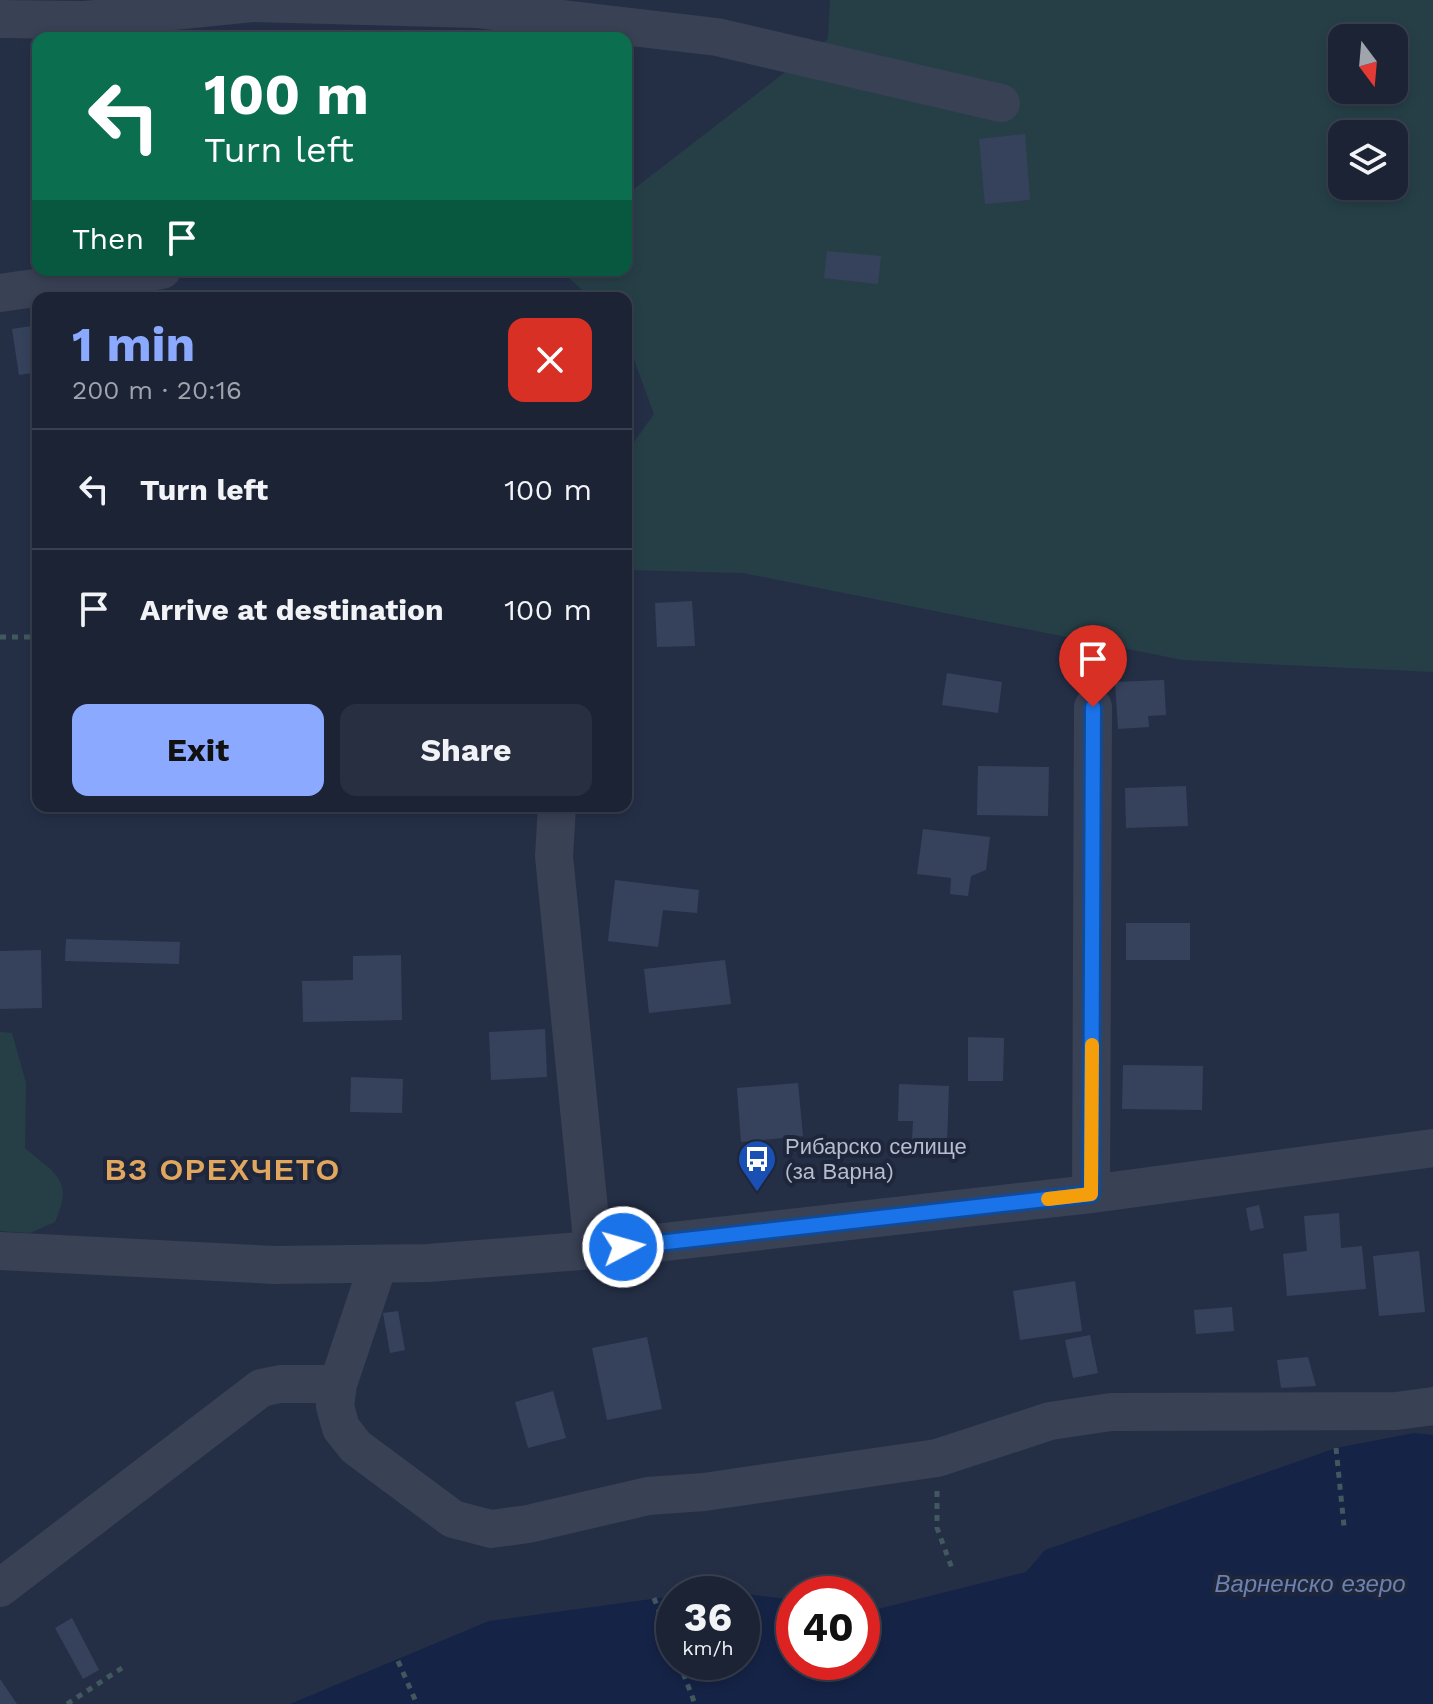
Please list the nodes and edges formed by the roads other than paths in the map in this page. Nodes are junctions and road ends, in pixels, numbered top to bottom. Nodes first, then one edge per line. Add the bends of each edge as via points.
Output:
1 (21, 0) edge
2 (0, 11) edge
3 (0, 19) edge
4 (1001, 103) dead end
5 (120, 276) edge
6 (0, 293) edge
7 (1093, 707) dead end
8 (557, 812) edge
9 (1433, 1148) edge
10 (1091, 1194) junction
11 (593, 1250) junction
12 (0, 1251) edge
13 (378, 1265) junction
14 (338, 1384) junction
15 (1433, 1406) edge
16 (0, 1588) edge

1 - 2 street
3 - 4 street via 85,20 252,3 476,9 717,37
5 - 6 street
7 - 10 street
8 - 11 street via 554,856
9 - 10 street
10 - 11 street
11 - 13 street
12 - 13 street
13 - 14 street
14 - 15 street via 335,1406 341,1428 356,1447 453,1519 491,1529 648,1496 937,1458 1050,1421 1111,1412 1396,1411
14 - 16 street via 261,1388

